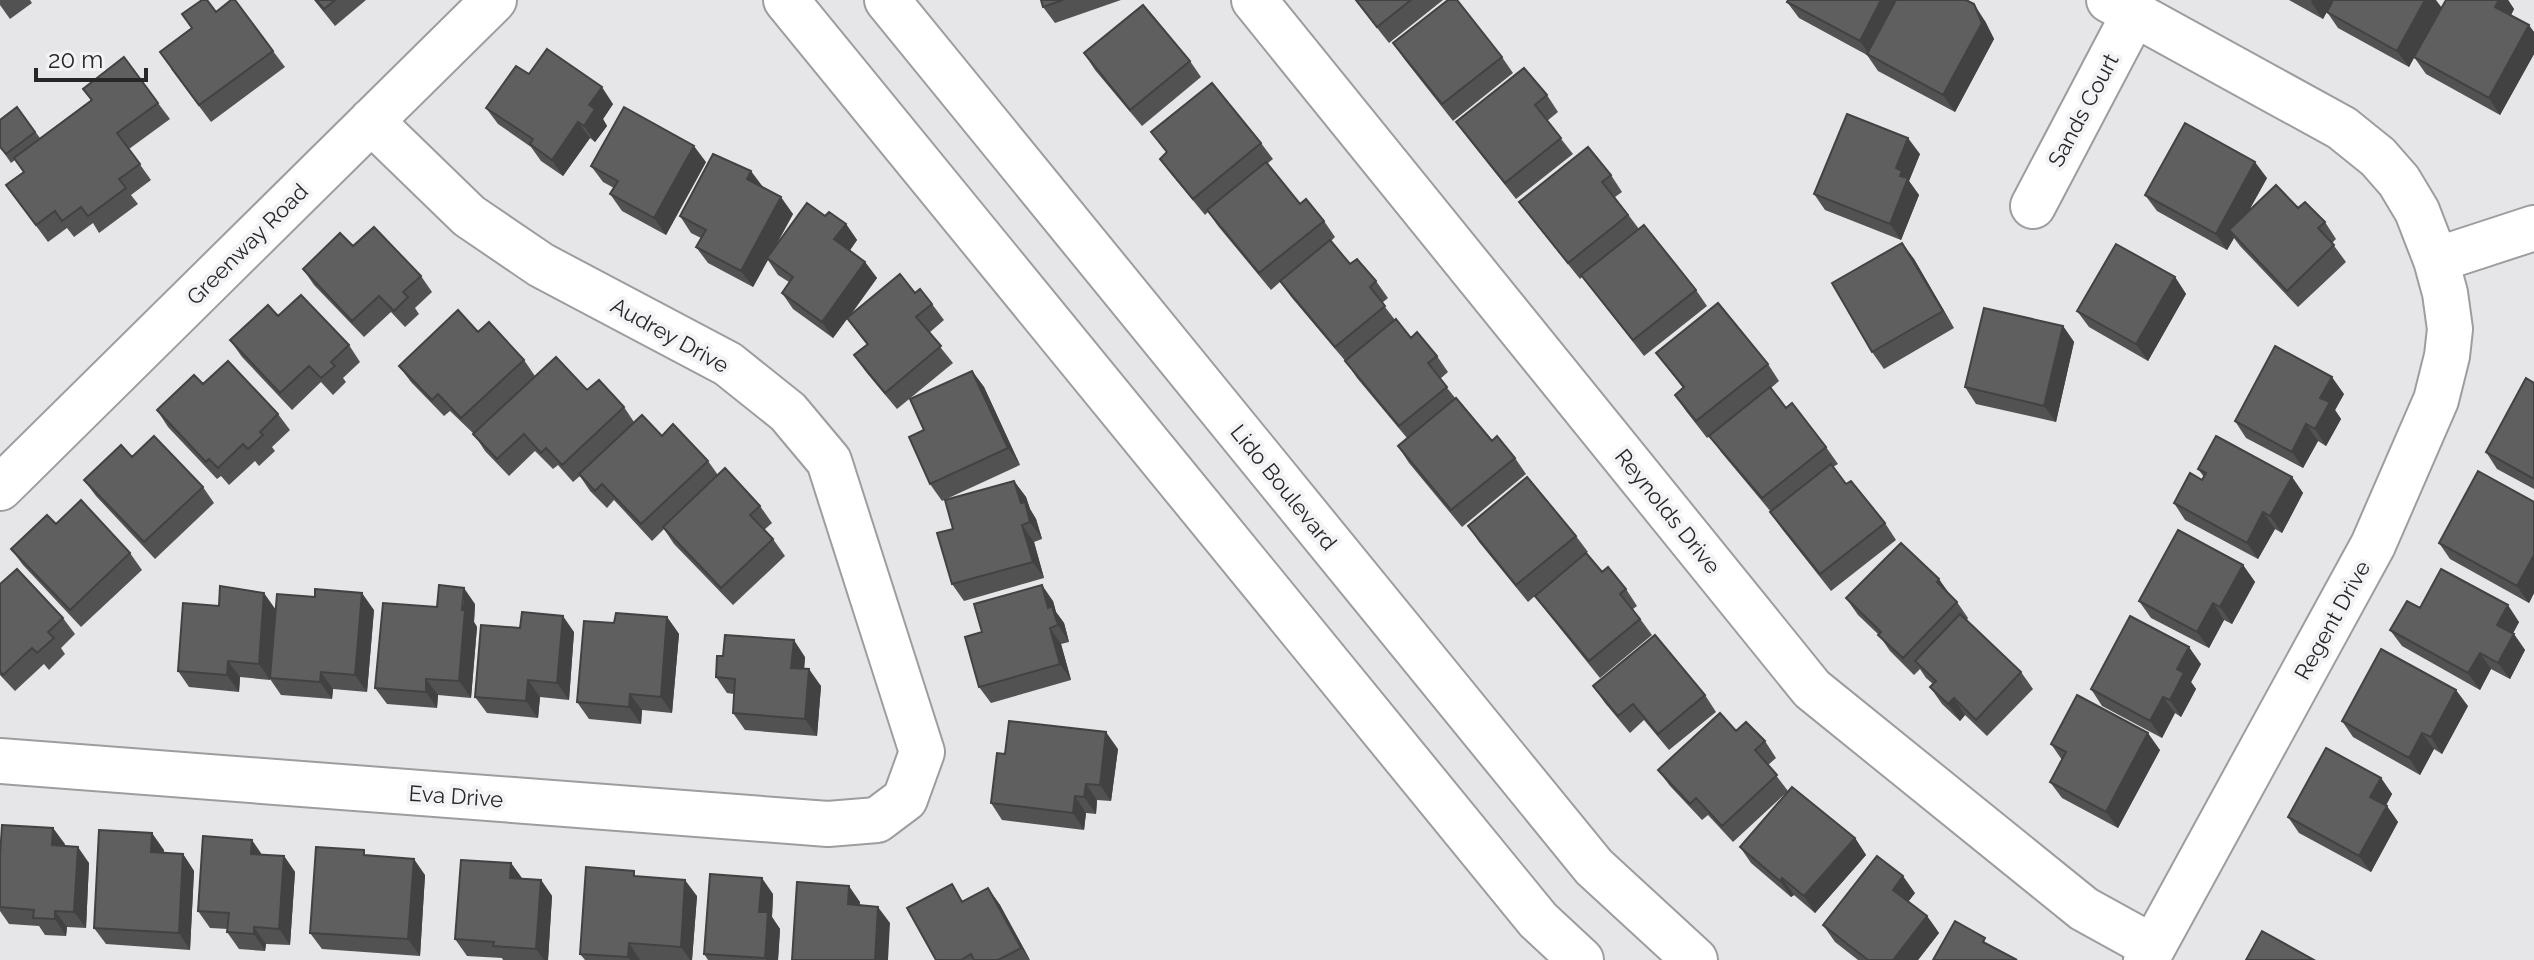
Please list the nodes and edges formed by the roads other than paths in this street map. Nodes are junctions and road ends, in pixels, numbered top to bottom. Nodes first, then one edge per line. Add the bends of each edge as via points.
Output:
1 (494, 0) edge
2 (786, 0) edge
3 (887, 0) edge
4 (1254, 0) edge
5 (2122, 7) edge
6 (371, 121) junction
7 (2033, 206) dead end
8 (2534, 228) edge
9 (2436, 260) junction
10 (0, 488) edge
11 (0, 761) edge
12 (905, 799) joint
13 (2150, 954) edge
14 (1581, 960) edge
15 (1695, 960) edge

1 - 6 main road, Greenway Road
2 - 14 main road via 1538,920
3 - 15 main road, Lido Boulevard via 1594,867
4 - 13 main road, Reynolds Drive via 1812,689 2084,909
5 - 7 main road, Sands Court
5 - 9 main road, Regent Drive via 2342,128 2378,157 2417,211
6 - 10 main road, Greenway Road
6 - 12 main road, Audrey Drive via 469,216 541,265 728,364 788,412 829,461 922,752
8 - 9 main road
9 - 13 main road, Regent Drive via 2450,329 2436,400 2373,545
11 - 12 main road, Eva Drive via 828,824 877,820

